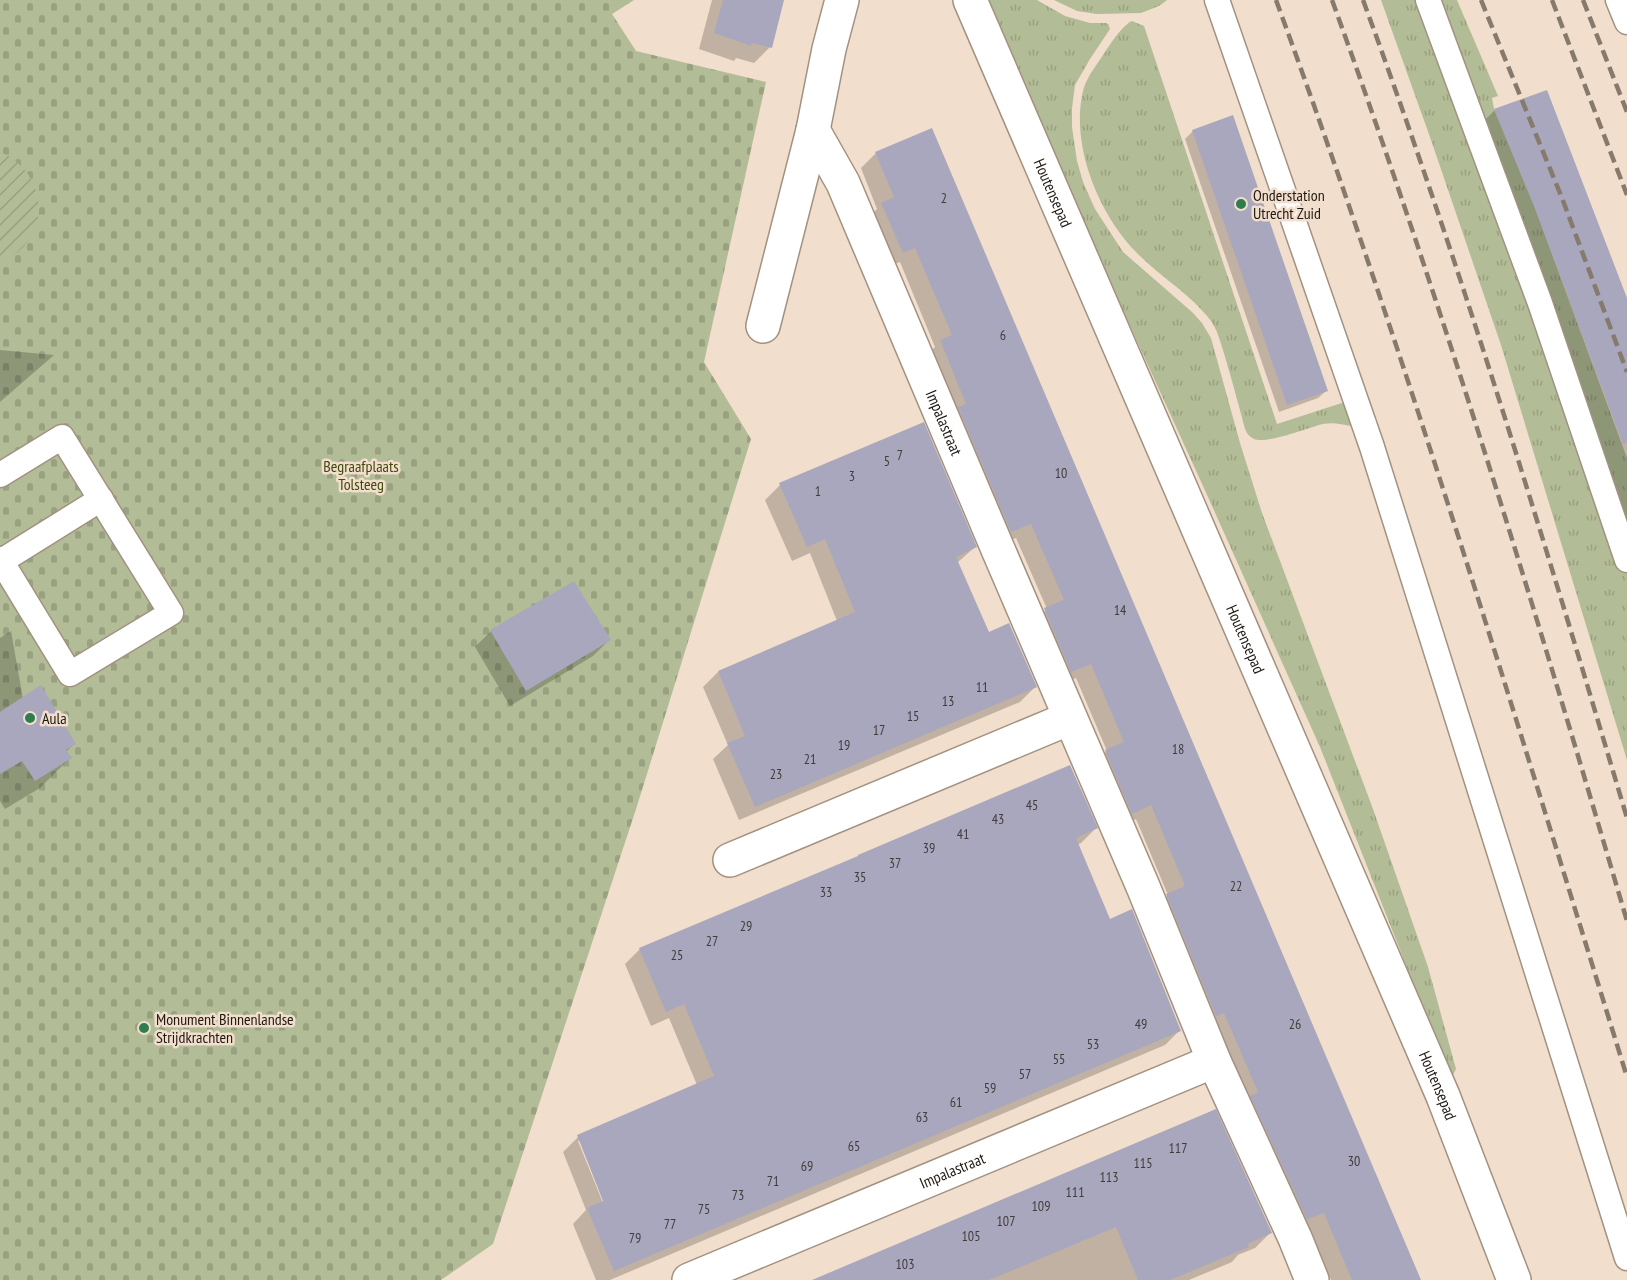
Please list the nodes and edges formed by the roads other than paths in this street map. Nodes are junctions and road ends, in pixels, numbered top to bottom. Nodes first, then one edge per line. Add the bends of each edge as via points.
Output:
1 (842, 0) edge
2 (970, 0) edge
3 (1217, 0) edge
4 (1428, 0) edge
5 (1618, 0) edge
6 (1627, 22) edge
7 (813, 130) junction
8 (763, 326) dead end
9 (0, 475) edge
10 (101, 499) junction
11 (1627, 560) edge
12 (0, 561) edge
13 (1070, 718) junction
14 (730, 860) dead end
15 (1214, 1061) junction
16 (1627, 1258) edge
17 (689, 1280) edge
18 (1312, 1280) edge
19 (1514, 1280) edge

1 - 7 street
2 - 19 street, Houtensepad via 1438,1085
3 - 16 lane via 1372,447
4 - 11 lane via 1540,303
5 - 6 lane
7 - 8 street
7 - 13 street, Impalastraat via 843,183
9 - 10 lane via 62,437
10 - 12 lane
10 - 12 lane via 171,613 70,674
13 - 14 street
13 - 15 street, Impalastraat
15 - 17 street, Impalastraat
15 - 18 street, Impalastraat

